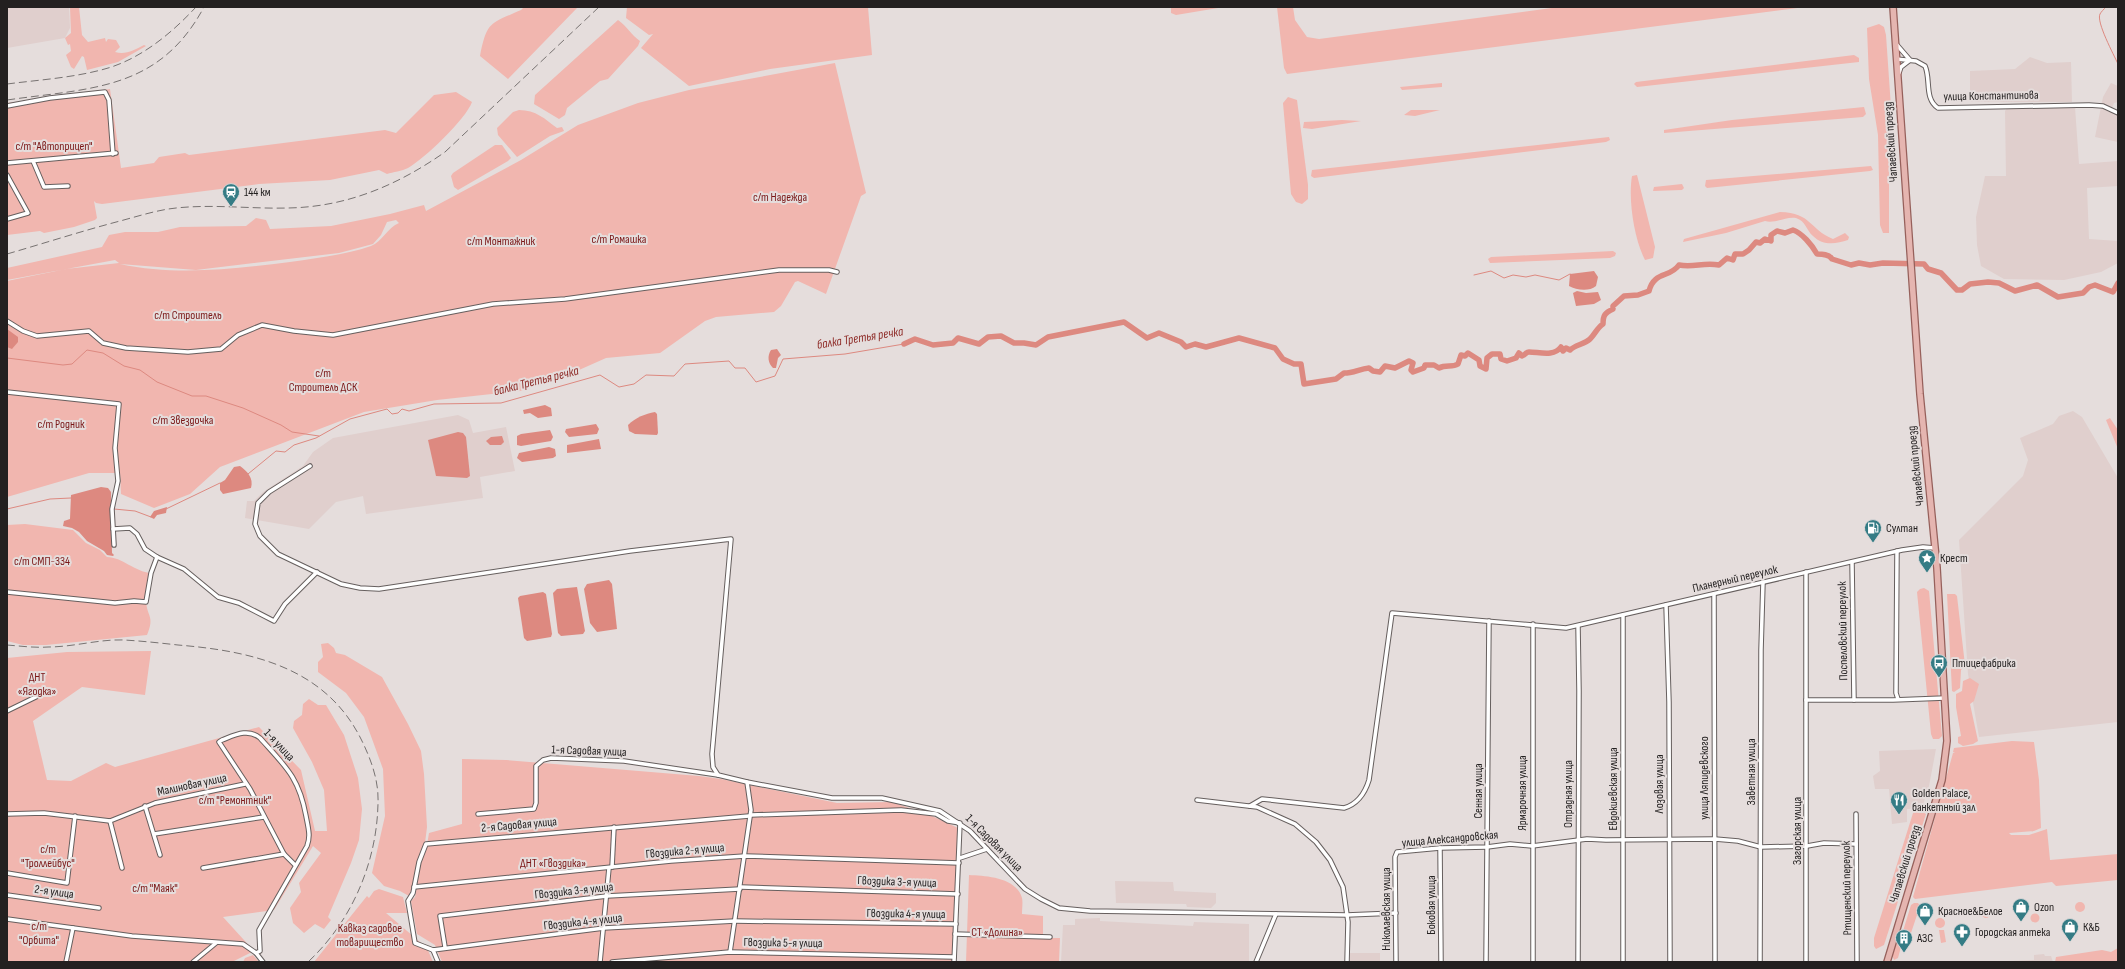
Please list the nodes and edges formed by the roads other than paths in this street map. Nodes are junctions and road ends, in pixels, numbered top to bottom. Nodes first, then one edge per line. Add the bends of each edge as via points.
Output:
1 (1892, 7) edge
2 (1895, 41) junction
3 (1896, 59) junction
4 (1910, 60) junction
5 (1898, 84) junction
6 (7, 106) edge
7 (2118, 113) edge
8 (33, 162) junction
9 (7, 163) edge
10 (7, 175) edge
11 (68, 186) dead end
12 (7, 219) edge
13 (837, 272) dead end
14 (7, 321) edge
15 (7, 392) edge
16 (310, 466) dead end
17 (113, 529) junction
18 (114, 545) dead end
19 (1935, 548) junction
20 (1897, 551) junction
21 (157, 557) junction
22 (1852, 562) junction
23 (317, 572) junction
24 (1806, 572) junction
25 (1763, 582) junction
26 (7, 592) edge
27 (1714, 594) junction
28 (1666, 605) junction
29 (1623, 615) junction
30 (1489, 621) junction
31 (1533, 624) junction
32 (1578, 626) junction
33 (48, 691) dead end
34 (1945, 698) junction
35 (1898, 699) junction
36 (1806, 700) junction
37 (1854, 700) junction
38 (7, 711) edge
39 (718, 775) junction
40 (747, 782) junction
41 (245, 784) junction
42 (1197, 800) dead end
43 (144, 806) junction
44 (1250, 806) junction
45 (7, 814) edge
46 (478, 814) dead end
47 (1856, 814) dead end
48 (750, 815) junction
49 (76, 816) junction
50 (264, 817) junction
51 (110, 821) junction
52 (960, 823) junction
53 (614, 827) junction
54 (154, 834) junction
55 (1715, 839) junction
56 (1578, 840) junction
57 (1623, 840) junction
58 (1669, 840) junction
59 (1856, 844) junction
60 (1532, 846) junction
61 (1807, 846) junction
62 (1487, 847) junction
63 (1761, 847) junction
64 (1440, 848) junction
65 (987, 849) junction
66 (284, 854) junction
67 (160, 855) dead end
68 (746, 856) junction
69 (1396, 857) joint
70 (960, 860) junction
71 (295, 865) junction
72 (122, 868) dead end
73 (203, 868) dead end
74 (611, 868) junction
75 (7, 873) edge
76 (414, 886) junction
77 (740, 888) junction
78 (958, 894) junction
79 (7, 895) edge
80 (607, 896) junction
81 (99, 908) dead end
82 (1276, 914) junction
83 (1396, 914) junction
84 (1347, 915) junction
85 (7, 919) edge
86 (735, 921) junction
87 (956, 924) junction
88 (73, 928) junction
89 (604, 928) junction
90 (955, 934) junction
91 (1050, 938) dead end
92 (216, 943) junction
93 (445, 947) junction
94 (433, 950) junction
95 (730, 952) junction
96 (256, 953) junction
97 (954, 957) junction
98 (66, 962) edge
99 (193, 962) edge
100 (263, 962) edge
101 (438, 962) edge
102 (600, 962) edge
103 (612, 962) edge
104 (954, 962) edge
105 (1256, 962) edge
106 (1347, 962) edge
107 (1396, 962) edge
108 (1441, 962) edge
109 (1486, 962) edge
110 (1533, 962) edge
111 (1578, 962) edge
112 (1622, 962) edge
113 (1670, 962) edge
114 (1715, 962) edge
115 (1760, 962) edge
116 (1806, 962) edge
117 (1857, 962) edge
118 (1887, 962) edge

1 - 2 main road, Чапаевский проезд
2 - 3 main road, Чапаевский проезд
2 - 4 street via 1901,52
3 - 4 street, улица Константинова
3 - 5 main road, Чапаевский проезд
4 - 5 street via 1901,67
4 - 7 street, улица Константинова via 1925,66 1930,96 1938,108 2104,106
5 - 19 main road, Чапаевский проезд via 1920,394
6 - 8 street via 105,92 109,100 115,153
8 - 9 street
8 - 11 street via 44,187
10 - 12 street via 28,213
13 - 14 street via 779,270 565,299 493,304 333,335 262,325 238,335 221,349 188,352 126,348 103,343 89,331 37,336
15 - 17 street via 119,404 115,448 118,481 112,509
16 - 23 street via 261,499 255,524 260,536 272,550
17 - 18 street
17 - 21 street via 130,528 137,534 145,549
19 - 20 street, Планерный переулок
19 - 34 main road, Чапаевский проезд
20 - 22 street, Планерный переулок
20 - 35 street
21 - 23 street via 184,570 218,597 238,603 274,621 285,604
21 - 26 street via 151,573 146,602 115,603
22 - 24 street, Планерный переулок
22 - 37 street, Поспеловский переулок
23 - 39 street via 341,584 379,589 622,552 731,539 712,754 713,767
24 - 25 street, Планерный переулок
24 - 36 street, Загорская улица
25 - 27 street, Планерный переулок
25 - 63 street, Заветная улица
27 - 28 street, Планерный переулок
27 - 55 street, улица Ляпидевского
28 - 29 street, Планерный переулок
28 - 58 street, Лозовая улица
29 - 32 street, Планерный переулок
29 - 57 street, Евдокиевская улица
30 - 31 street, Планерный переулок
30 - 44 street, Планерный переулок via 1392,613 1369,780 1363,794 1357,802 1344,808 1262,799
30 - 62 street, Сенная улица
31 - 32 street, Планерный переулок via 1566,628
31 - 60 street, Ярмарочная улица
32 - 56 street, Отрадная улица
33 - 38 street
34 - 35 street
34 - 118 main road, Чапаевский проезд via 1946,747 1942,780
35 - 37 street
36 - 37 street
36 - 61 street, Загорская улица
39 - 40 street, 1-я Садовая улица
39 - 46 street, 1-я Садовая улица via 624,762 551,758 536,766 534,808
40 - 48 street
40 - 52 street, 1-я Садовая улица via 841,799 894,800 940,811
41 - 43 street, Малиновая улица
41 - 50 street, 1-я улица
41 - 71 street, 1-я улица via 219,742 253,732 289,770 303,798 309,840
42 - 44 street
43 - 51 street, Малиновая улица
43 - 54 street, Малиновая улица
44 - 84 street via 1295,824 1316,842 1330,860 1344,887
45 - 49 street via 44,813
47 - 59 street, Ртищенский переулок
48 - 52 street, 2-я Садовая улица via 894,810 936,814 948,821
48 - 53 street, 2-я Садовая улица
48 - 68 street
49 - 51 street
49 - 75 street, 2-я улица via 67,883
50 - 54 street
50 - 66 street, 1-я улица
51 - 72 street
52 - 65 street, 1-я Садовая улица
52 - 70 street
53 - 74 street
53 - 76 street, 2-я Садовая улица via 426,844
54 - 67 street, Малиновая улица
55 - 58 street, улица Александровская
55 - 63 street, улица Александровская
55 - 114 street, улица Ляпидевского
56 - 57 street, улица Александровская
56 - 60 street, улица Александровская
56 - 111 street, Отрадная улица
57 - 58 street, улица Александровская
57 - 112 street, Евдокиевская улица
58 - 113 street, Лозовая улица
59 - 61 street, улица Александровская via 1824,843
59 - 117 street, Ртищенский переулок
60 - 62 street, улица Александровская via 1510,844
60 - 110 street, Ярмарочная улица
61 - 63 street, улица Александровская
61 - 116 street, Загорская улица
62 - 64 street, улица Александровская
62 - 109 street, Сенная улица
63 - 115 street, Заветная улица
64 - 69 street, улица Александровская via 1397,852
64 - 108 street, Боковая улица
65 - 70 street
65 - 82 street, 1-я Садовая улица via 1025,889 1059,908 1090,911
66 - 71 street, 1-я улица
66 - 73 street
68 - 70 street, Гвоздика 2-я улица
68 - 74 street, Гвоздика 2-я улица
68 - 77 street
69 - 83 street, Николаевская улица
70 - 78 street
71 - 96 street, 1-я улица via 259,930 261,947
74 - 76 street, Гвоздика 2-я улица
74 - 80 street
76 - 94 street via 408,901 414,940 419,946
77 - 78 street, Гвоздика 3-я улица
77 - 80 street, Гвоздика 3-я улица
77 - 86 street
78 - 87 street
79 - 81 street, 2-я улица
80 - 89 street
80 - 93 street, Гвоздика 3-я улица via 440,916
82 - 84 street, 1-я Садовая улица
82 - 105 street
83 - 84 street, 1-я Садовая улица
83 - 107 street, Николаевская улица
84 - 106 street
85 - 88 street
86 - 87 street, Гвоздика 4-я улица
86 - 89 street, Гвоздика 4-я улица
86 - 95 street
87 - 90 street
88 - 92 street
88 - 98 street
89 - 93 street, Гвоздика 4-я улица
89 - 102 street
90 - 91 street
90 - 97 street
92 - 96 street via 243,944
92 - 99 street
93 - 94 street, Гвоздика 4-я улица
94 - 101 street
95 - 97 street, Гвоздика 5-я улица
95 - 103 street, Гвоздика 5-я улица
96 - 100 street
97 - 104 street

